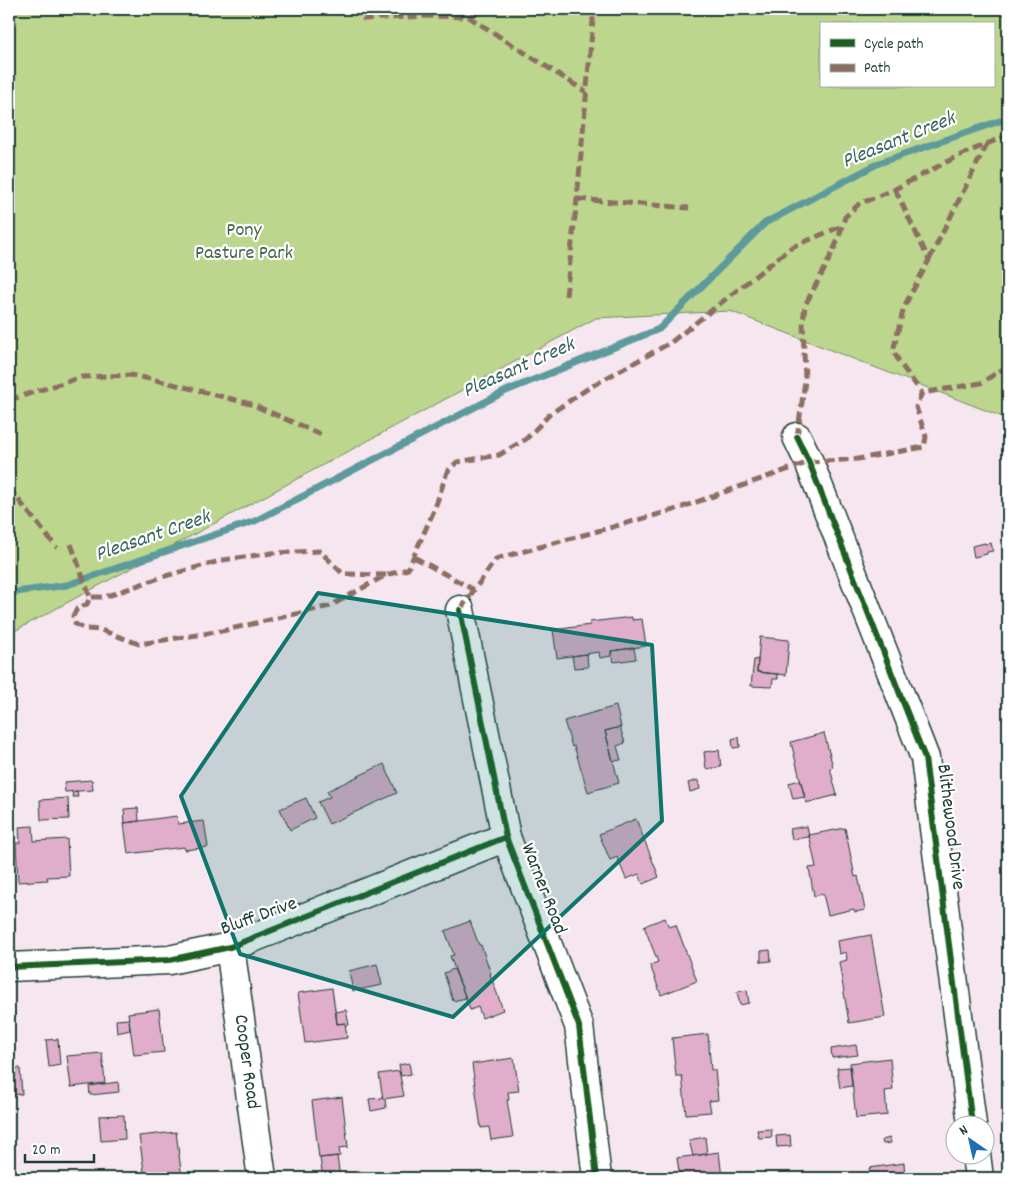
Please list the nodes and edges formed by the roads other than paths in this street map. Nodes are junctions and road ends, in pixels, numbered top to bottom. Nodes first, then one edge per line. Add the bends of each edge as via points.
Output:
1 (797, 437) dead end
2 (460, 610) dead end
3 (506, 838) junction
4 (230, 947) junction
5 (9, 967) edge
6 (971, 1114) edge
7 (977, 1164) edge
8 (262, 1178) edge
9 (597, 1178) edge
10 (979, 1178) edge

1 - 6 street, Blithewood Drive via 925,758
2 - 3 street, Warner Road
3 - 4 street, Bluff Drive
3 - 9 street, Warner Road via 579,1026
4 - 5 street, Bluff Drive via 169,960
4 - 8 street, Cooper Road
7 - 10 street

